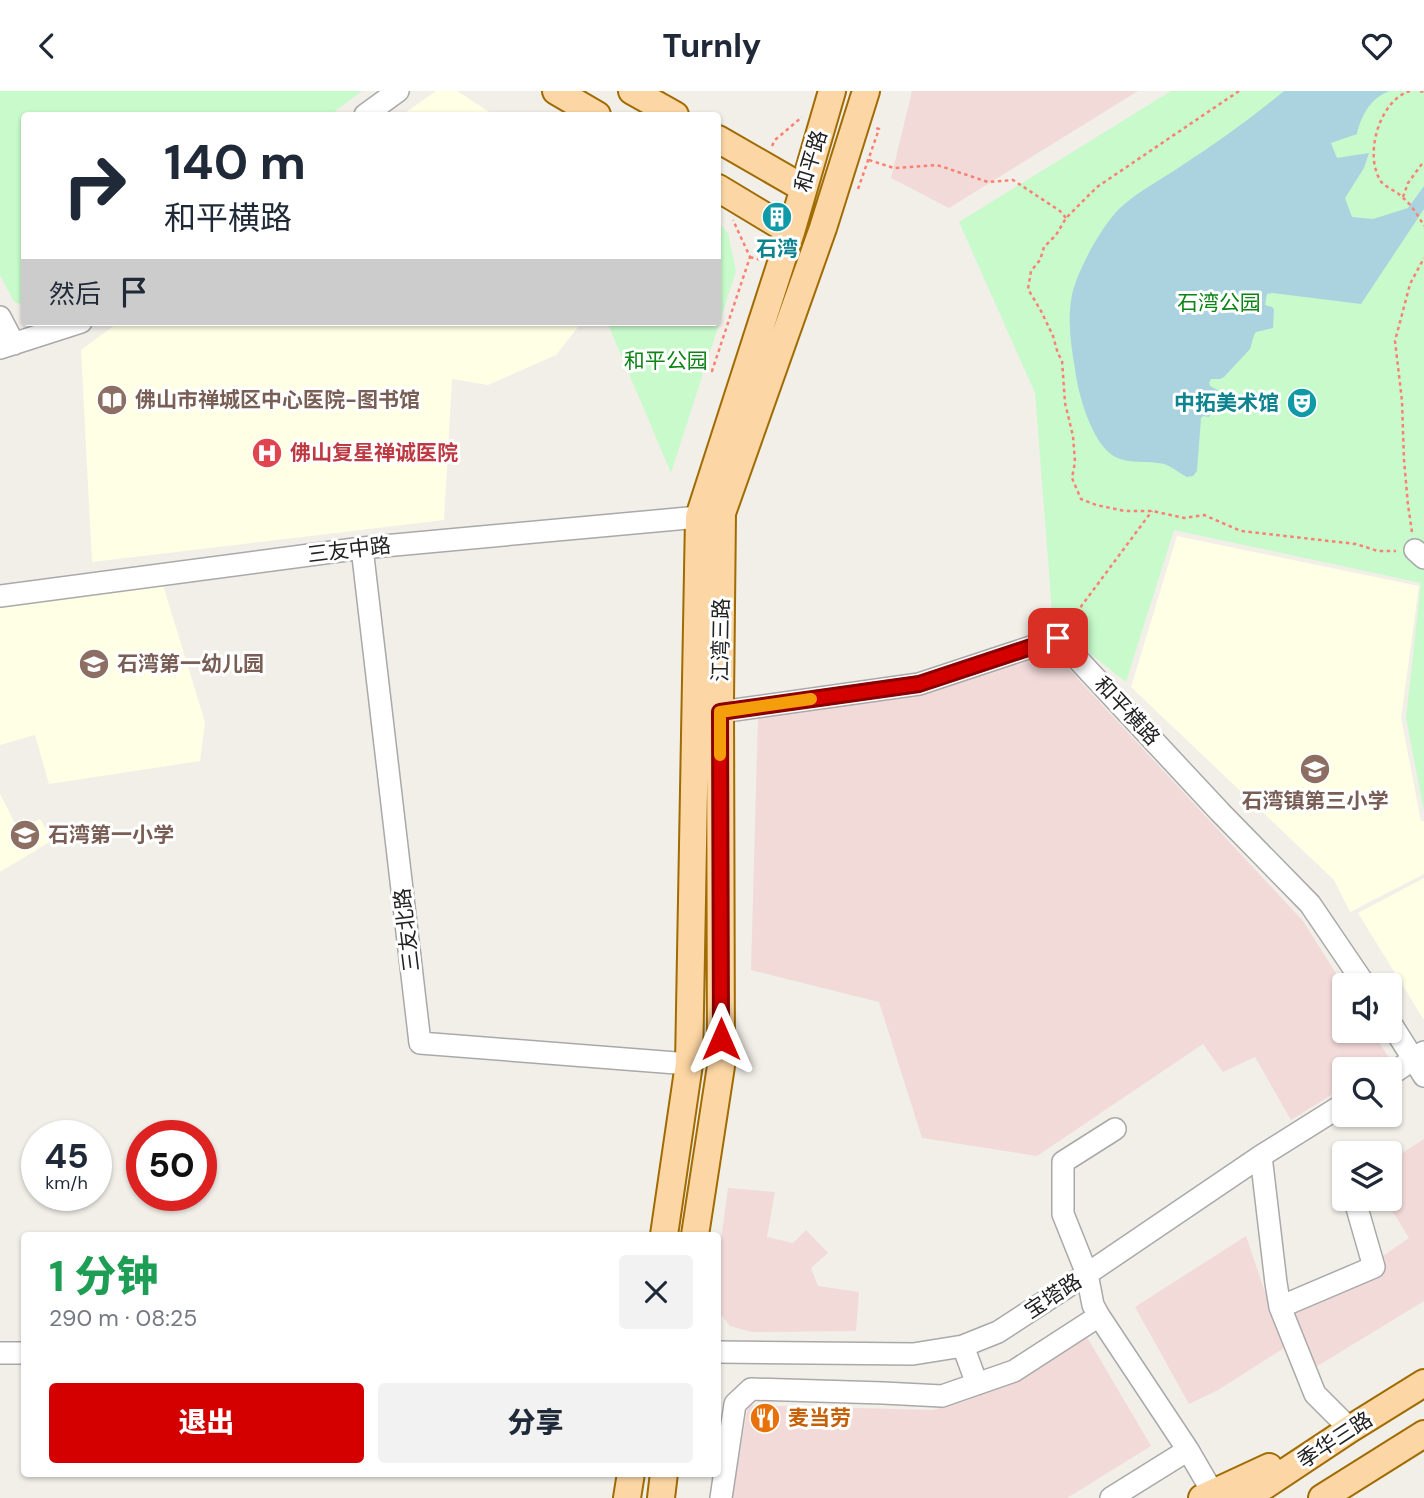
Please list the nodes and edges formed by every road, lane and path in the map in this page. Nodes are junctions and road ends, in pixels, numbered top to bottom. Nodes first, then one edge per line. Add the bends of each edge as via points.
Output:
1 (398, 91) edge
2 (556, 91) edge
3 (632, 91) edge
4 (832, 91) edge
5 (866, 91) edge
6 (1239, 91) edge
7 (1396, 91) edge
8 (1409, 91) edge
9 (1400, 94) junction
10 (369, 112) edge
11 (592, 112) edge
12 (670, 112) edge
13 (803, 116) dead end
14 (775, 140) dead end
15 (721, 141) edge
16 (868, 160) dead end
17 (1424, 161) edge
18 (803, 188) junction
19 (721, 190) edge
20 (1403, 197) junction
21 (1066, 218) junction
22 (733, 221) dead end
23 (1424, 226) edge
24 (823, 227) junction
25 (791, 232) junction
26 (1424, 258) edge
27 (0, 317) edge
28 (69, 326) edge
29 (7, 346) edge
30 (689, 355) dead end
31 (1152, 511) junction
32 (699, 517) junction
33 (362, 548) junction
34 (1420, 554) edge
35 (0, 596) edge
36 (1058, 638) junction
37 (720, 712) junction
38 (1357, 973) edge
39 (1402, 1037) edge
40 (1421, 1062) edge
41 (690, 1064) junction
42 (1402, 1070) edge
43 (1332, 1112) edge
44 (1115, 1129) dead end
45 (1261, 1156) junction
46 (1358, 1211) edge
47 (664, 1232) edge
48 (695, 1232) edge
49 (1087, 1274) junction
50 (1280, 1307) junction
51 (1099, 1316) junction
52 (963, 1346) junction
53 (721, 1352) edge
54 (0, 1353) edge
55 (21, 1353) edge
56 (1424, 1383) edge
57 (976, 1384) junction
58 (1350, 1429) junction
59 (1424, 1434) edge
60 (1188, 1450) junction
61 (1371, 1467) junction
62 (630, 1477) edge
63 (664, 1477) edge
64 (1207, 1495) edge
65 (627, 1498) edge
66 (661, 1498) edge
67 (721, 1498) edge
68 (1111, 1498) edge
69 (1246, 1498) edge
70 (1322, 1498) edge
71 (1339, 1498) edge

1 - 10 street
2 - 11 main road
3 - 12 main road
4 - 18 main road, 和平路
5 - 24 main road, 和平路
6 - 21 path via 1097,187
7 - 9 path
8 - 9 path
9 - 20 path via 1381,120 1374,165 1380,182
13 - 14 path
15 - 18 main road
16 - 21 path via 894,168 937,165 988,181 1013,180
17 - 20 path
18 - 24 main road
18 - 25 main road, 和平路
19 - 25 main road
20 - 23 path
21 - 31 path via 1031,271 1028,289 1062,359 1076,462 1072,478 1081,499 1125,511
22 - 30 path via 750,257 712,371 686,363
24 - 25 main road
24 - 37 main road, 江湾三路 via 722,513
25 - 32 main road, 江湾三路
26 - 34 path via 1410,285 1395,341 1408,505
27 - 29 street
28 - 29 street
31 - 34 path via 1184,518 1204,515 1241,531
31 - 36 path
32 - 33 street, 三友中路
32 - 41 main road, 江湾三路
33 - 35 street, 三友中路
33 - 41 street, 三友北路 via 420,1043
36 - 37 street via 919,684
36 - 38 street, 和平横路 via 1310,904
37 - 48 main road, 江湾三路 via 721,1066
39 - 40 street
40 - 42 street
41 - 47 main road, 江湾三路
43 - 45 street, 宝塔路
44 - 49 street via 1063,1162 1063,1214
45 - 49 street, 宝塔路
45 - 50 street
46 - 50 street via 1374,1267
49 - 51 street
49 - 52 street, 宝塔路 via 998,1332
50 - 58 street via 1315,1394
51 - 57 street via 1014,1371
51 - 60 street
52 - 53 street, 宝塔路 via 913,1354
52 - 57 street
54 - 55 street
56 - 58 main road, 季华三路
57 - 67 street via 942,1396 751,1389 735,1404
58 - 64 main road
58 - 69 main road, 季华三路
59 - 61 main road, 季华三路
60 - 64 street
60 - 68 street
61 - 70 main road, 季华三路
61 - 71 main road
62 - 65 main road
63 - 66 main road

